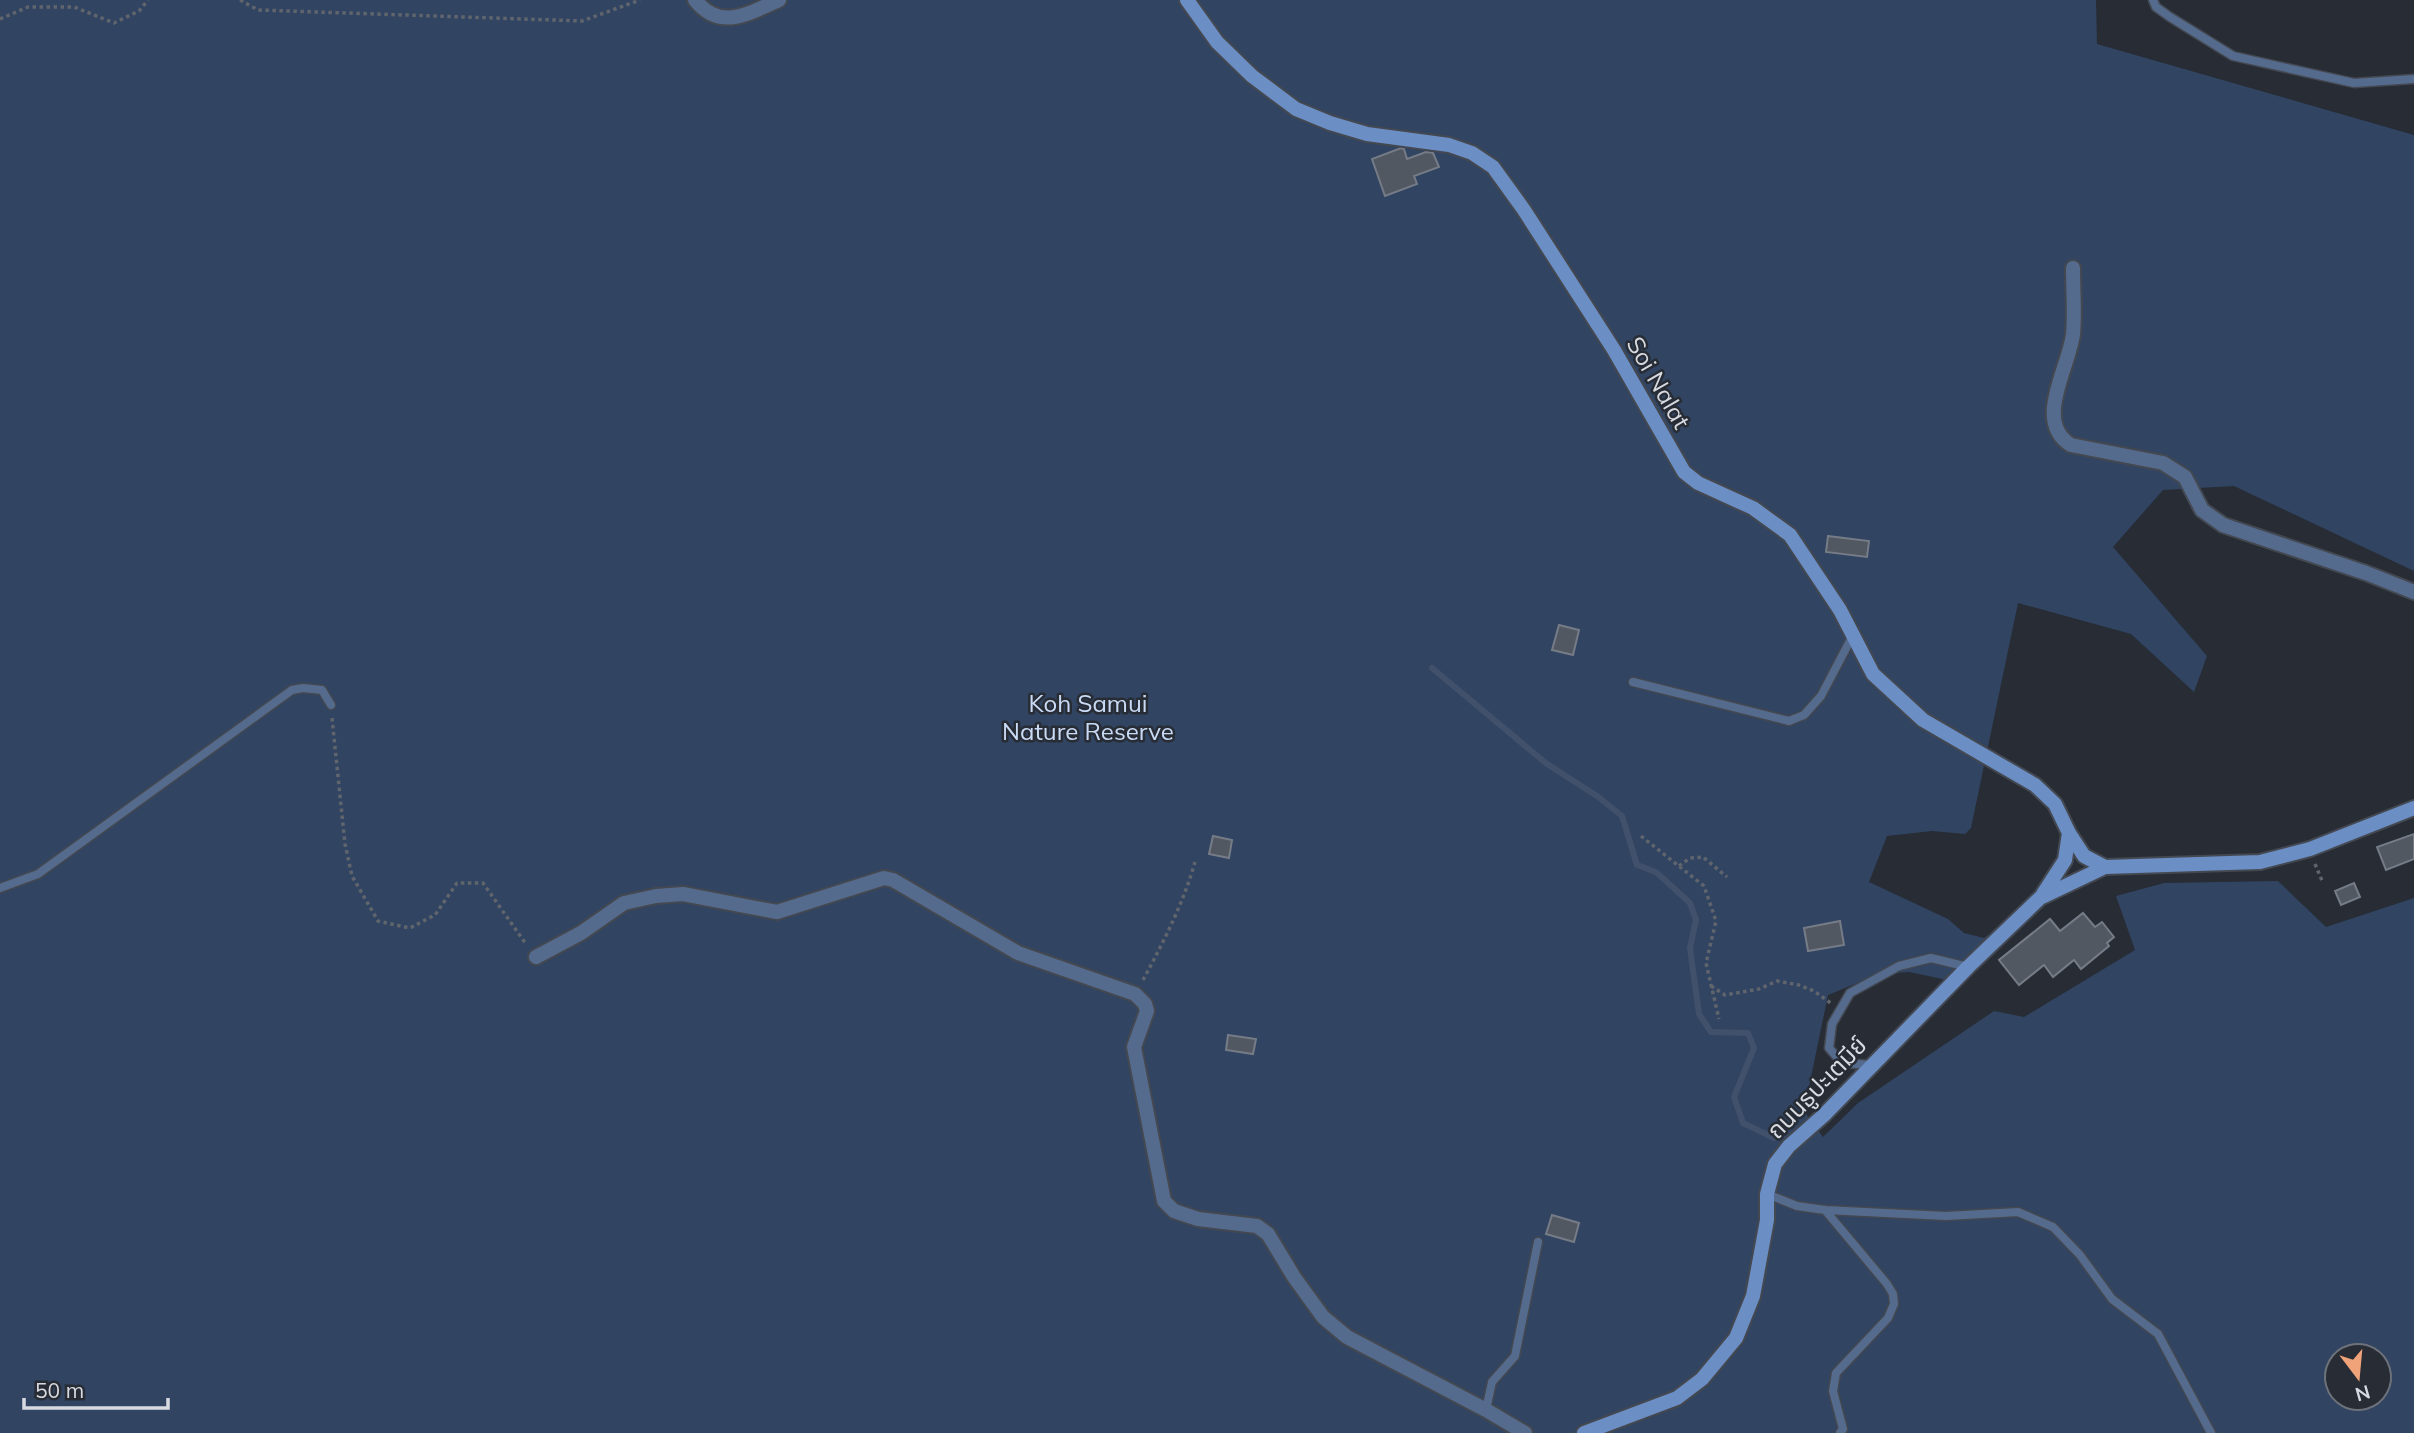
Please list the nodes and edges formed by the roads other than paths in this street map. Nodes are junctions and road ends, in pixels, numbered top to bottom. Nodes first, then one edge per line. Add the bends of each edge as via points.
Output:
1 (695, 0) edge
2 (779, 0) edge
3 (1187, 0) edge
4 (2153, 0) edge
5 (2414, 79) edge
6 (2073, 268) dead end
7 (2414, 592) edge
8 (1852, 637) junction
9 (1633, 682) dead end
10 (331, 705) road end
11 (2414, 808) edge
12 (2069, 832) junction
13 (2105, 867) junction
14 (0, 888) edge
15 (2040, 898) junction
16 (536, 957) road end
17 (1968, 967) junction
18 (1871, 1065) junction
19 (1767, 1194) junction
20 (1825, 1210) junction
21 (1538, 1242) dead end
22 (1486, 1410) junction
23 (1525, 1433) edge
24 (1584, 1433) edge
25 (1840, 1433) edge
26 (2211, 1433) edge

1 - 2 street via 717,17 739,18
3 - 8 street, Soi Nalat via 1217,42 1296,109 1367,134 1449,145 1493,167 1614,350 1684,472 1790,535 1840,610
4 - 5 lane via 2170,17 2233,56 2354,83
6 - 7 street via 2073,335 2053,410 2061,439 2071,445 2163,463 2185,477 2202,510 2223,525
8 - 9 lane via 1821,696 1804,715 1789,721
8 - 12 street, Soi Nalat via 1873,674 1923,720 2035,785 2055,804
10 - 14 lane via 322,690 292,690 38,874
11 - 13 street, ถนนธูปะเตมีย์ via 2310,849 2260,862
12 - 13 street via 2084,856
12 - 15 street via 2066,860
13 - 15 street, ถนนธูปะเตมีย์
15 - 17 street, ถนนธูปะเตมีย์
16 - 22 street via 624,903 683,894 777,912 884,878 1018,953 1135,994 1147,1011 1134,1047 1164,1201 1174,1211 1198,1219 1257,1226 1268,1234 1323,1317 1347,1337
17 - 18 street, ถนนธูปะเตมีย์
17 - 18 lane via 1931,958 1899,965 1850,993 1832,1024 1829,1048 1842,1062
18 - 19 street, ถนนธูปะเตมีย์ via 1789,1146 1775,1164
19 - 20 lane via 1797,1206
19 - 24 street, ถนนธูปะเตมีย์ via 1767,1220 1753,1296 1736,1338 1702,1379 1677,1398
20 - 25 lane via 1887,1284 1894,1304 1888,1318 1836,1373 1833,1391 1843,1429
20 - 26 lane via 1946,1216 2018,1212 2053,1227 2112,1298 2158,1334
21 - 22 lane via 1515,1356 1492,1382
22 - 23 street

